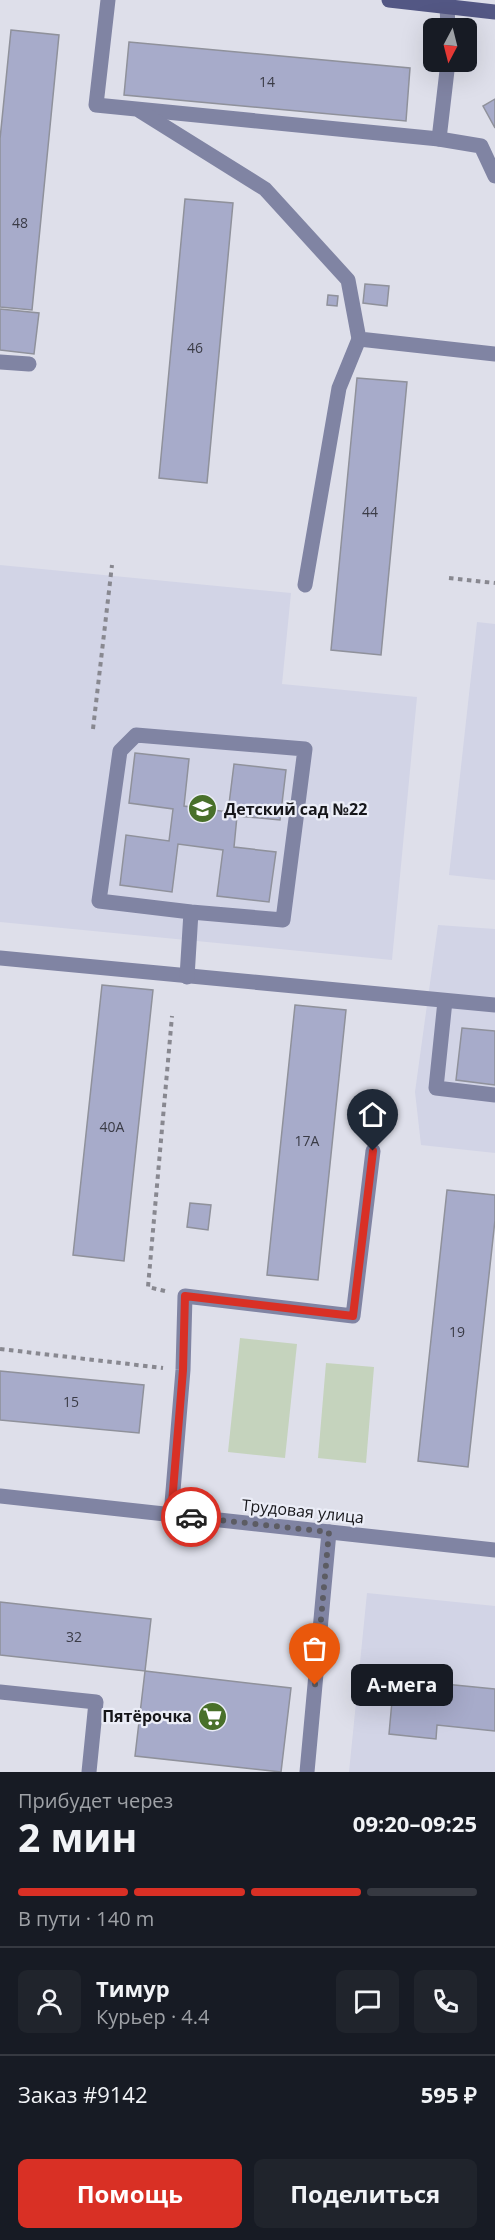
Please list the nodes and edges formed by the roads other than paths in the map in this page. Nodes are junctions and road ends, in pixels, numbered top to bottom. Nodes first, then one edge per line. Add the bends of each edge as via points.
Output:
1 (108, 0) edge
2 (388, 0) edge
3 (447, 6) junction
4 (495, 12) edge
5 (448, 18) edge
6 (447, 72) edge
7 (137, 109) junction
8 (439, 139) junction
9 (495, 176) edge
10 (359, 339) junction
11 (495, 354) edge
12 (0, 362) edge
13 (30, 364) dead end
14 (305, 585) dead end
15 (191, 912) junction
16 (0, 958) edge
17 (187, 977) junction
18 (445, 1001) junction
19 (495, 1005) edge
20 (495, 1095) edge
21 (373, 1151) dead end
22 (0, 1496) edge
23 (171, 1515) junction
24 (329, 1532) junction
25 (495, 1551) edge
26 (0, 1692) edge
27 (89, 1772) edge
28 (307, 1772) edge

1 - 7 street via 96,105
2 - 3 main road
3 - 4 main road
3 - 5 street
6 - 8 street
7 - 8 street
7 - 10 street via 265,189 348,280
8 - 9 street via 481,146
10 - 11 street
10 - 14 street via 339,388
12 - 13 street
15 - 15 street via 283,920 305,749 136,735 120,751 99,901
15 - 17 street
16 - 17 street
17 - 18 street
18 - 19 street
18 - 20 street via 436,1088
21 - 23 street via 353,1316 185,1296
22 - 23 street, Трудовая улица
23 - 24 street, Трудовая улица
24 - 25 street, Трудовая улица
24 - 28 street
26 - 27 street via 96,1702

